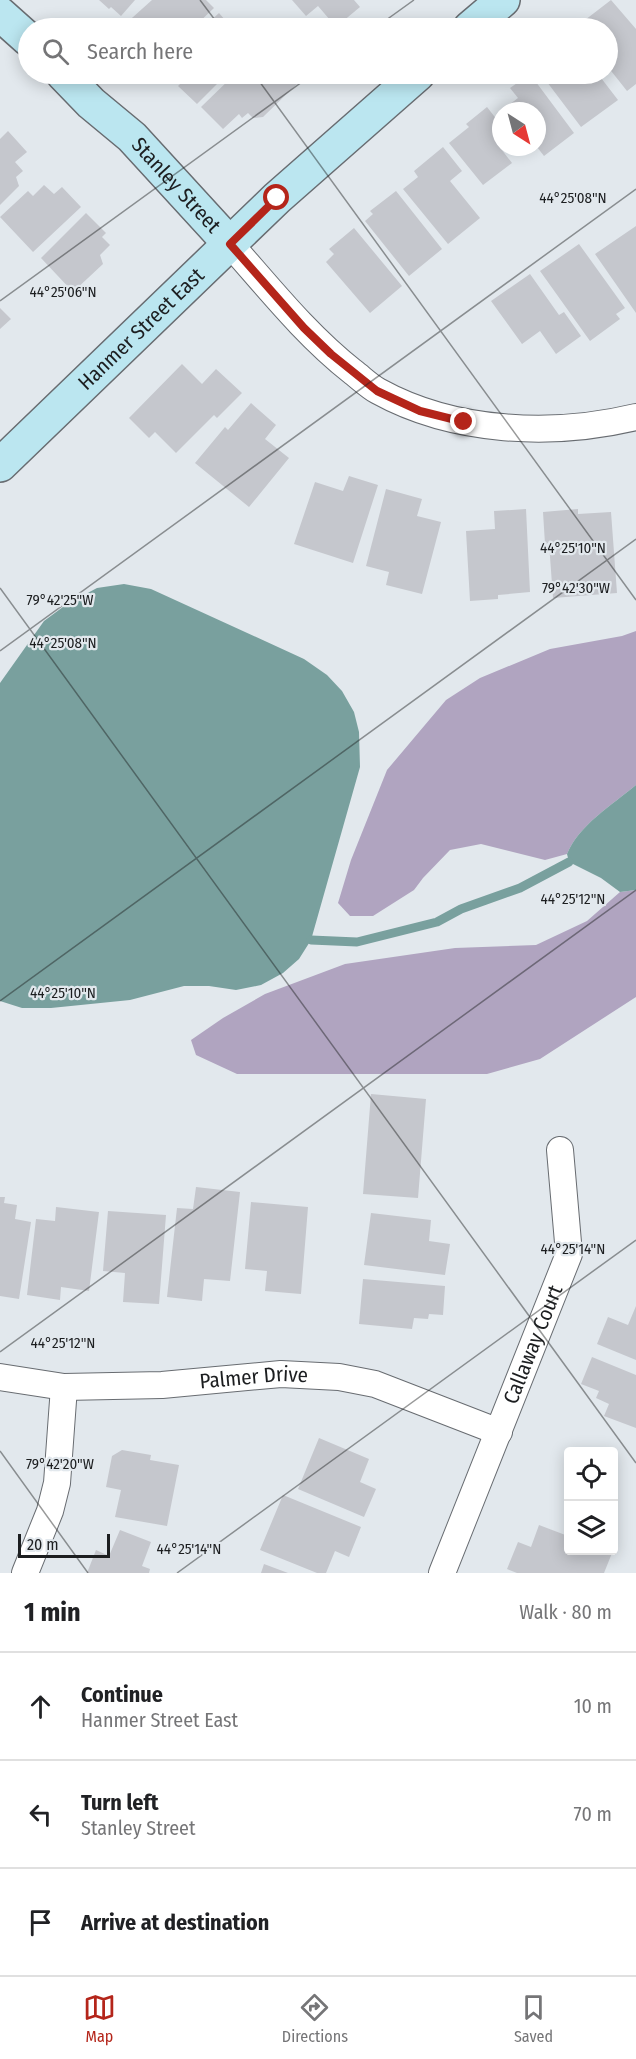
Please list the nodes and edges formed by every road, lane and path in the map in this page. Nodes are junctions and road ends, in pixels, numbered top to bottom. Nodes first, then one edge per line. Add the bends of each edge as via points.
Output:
1 (503, 0) edge
2 (0, 14) edge
3 (482, 18) edge
4 (18, 30) edge
5 (73, 84) edge
6 (407, 84) edge
7 (230, 244) junction
8 (636, 417) edge
9 (0, 465) edge
10 (560, 1150) dead end
11 (0, 1377) edge
12 (64, 1387) junction
13 (499, 1432) junction
14 (25, 1573) edge
15 (442, 1573) edge

1 - 3 street
2 - 4 street
5 - 7 street, Stanley Street via 132,137
6 - 7 street, Hanmer Street East
7 - 8 street, Stanley Street via 331,354 377,391 420,411 511,428 555,428
7 - 9 street, Hanmer Street East
10 - 13 street, Callaway Court via 568,1254
11 - 12 street, Palmer Drive
12 - 13 street, Palmer Drive via 309,1374 375,1384
12 - 14 street via 57,1483
13 - 15 street, Callaway Court

